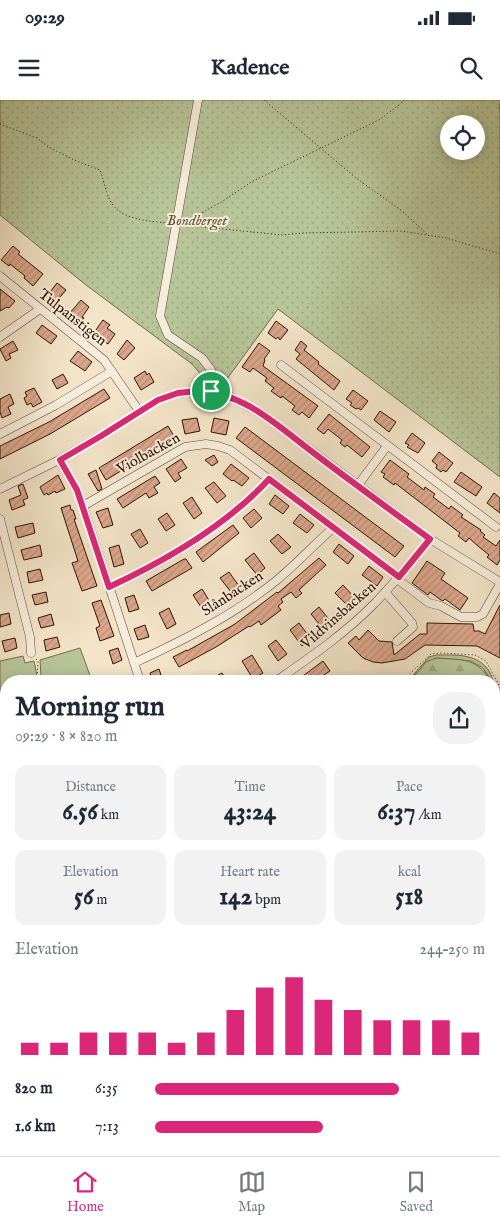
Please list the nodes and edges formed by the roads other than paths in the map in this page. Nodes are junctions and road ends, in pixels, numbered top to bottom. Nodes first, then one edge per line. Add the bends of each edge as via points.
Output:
1 (198, 100) edge
2 (0, 276) edge
3 (40, 309) junction
4 (0, 336) edge
5 (281, 364) dead end
6 (112, 371) junction
7 (211, 391) junction
8 (139, 411) junction
9 (0, 434) edge
10 (387, 446) junction
11 (60, 460) junction
12 (269, 479) junction
13 (358, 486) junction
14 (0, 489) edge
15 (83, 506) junction
16 (0, 520) edge
17 (333, 528) junction
18 (496, 528) dead end
19 (430, 539) junction
20 (398, 578) junction
21 (500, 583) edge
22 (109, 587) junction
23 (385, 592) junction
24 (397, 641) dead end
25 (31, 653) road end
26 (134, 663) junction
27 (138, 675) edge
28 (285, 675) edge

1 - 7 street via 160,316 168,335 202,358 211,370
2 - 3 street, Tulpanstigen
3 - 4 street
3 - 6 street, Tulpanstigen via 94,350
5 - 10 street
6 - 8 street, Tulpanstigen
6 - 9 street
7 - 8 street via 178,393
7 - 13 street via 229,396 264,415
8 - 11 street
10 - 13 street
10 - 18 street
11 - 14 street
11 - 15 street
12 - 15 street, Violbacken via 230,450 195,444 174,452
12 - 17 street, Violbacken
12 - 22 street via 243,504 198,538
13 - 19 street
15 - 22 street
16 - 25 street via 30,637
17 - 20 street, Violbacken
17 - 26 street, Slånbacken via 276,581 222,618
19 - 20 street, Vildvinsbacken
19 - 21 street
20 - 21 street, Violbacken via 429,604 441,606 461,617 483,614
20 - 23 street, Vildvinsbacken
22 - 26 street
23 - 24 street via 413,627
23 - 28 street, Vildvinsbacken via 347,629
26 - 27 street

